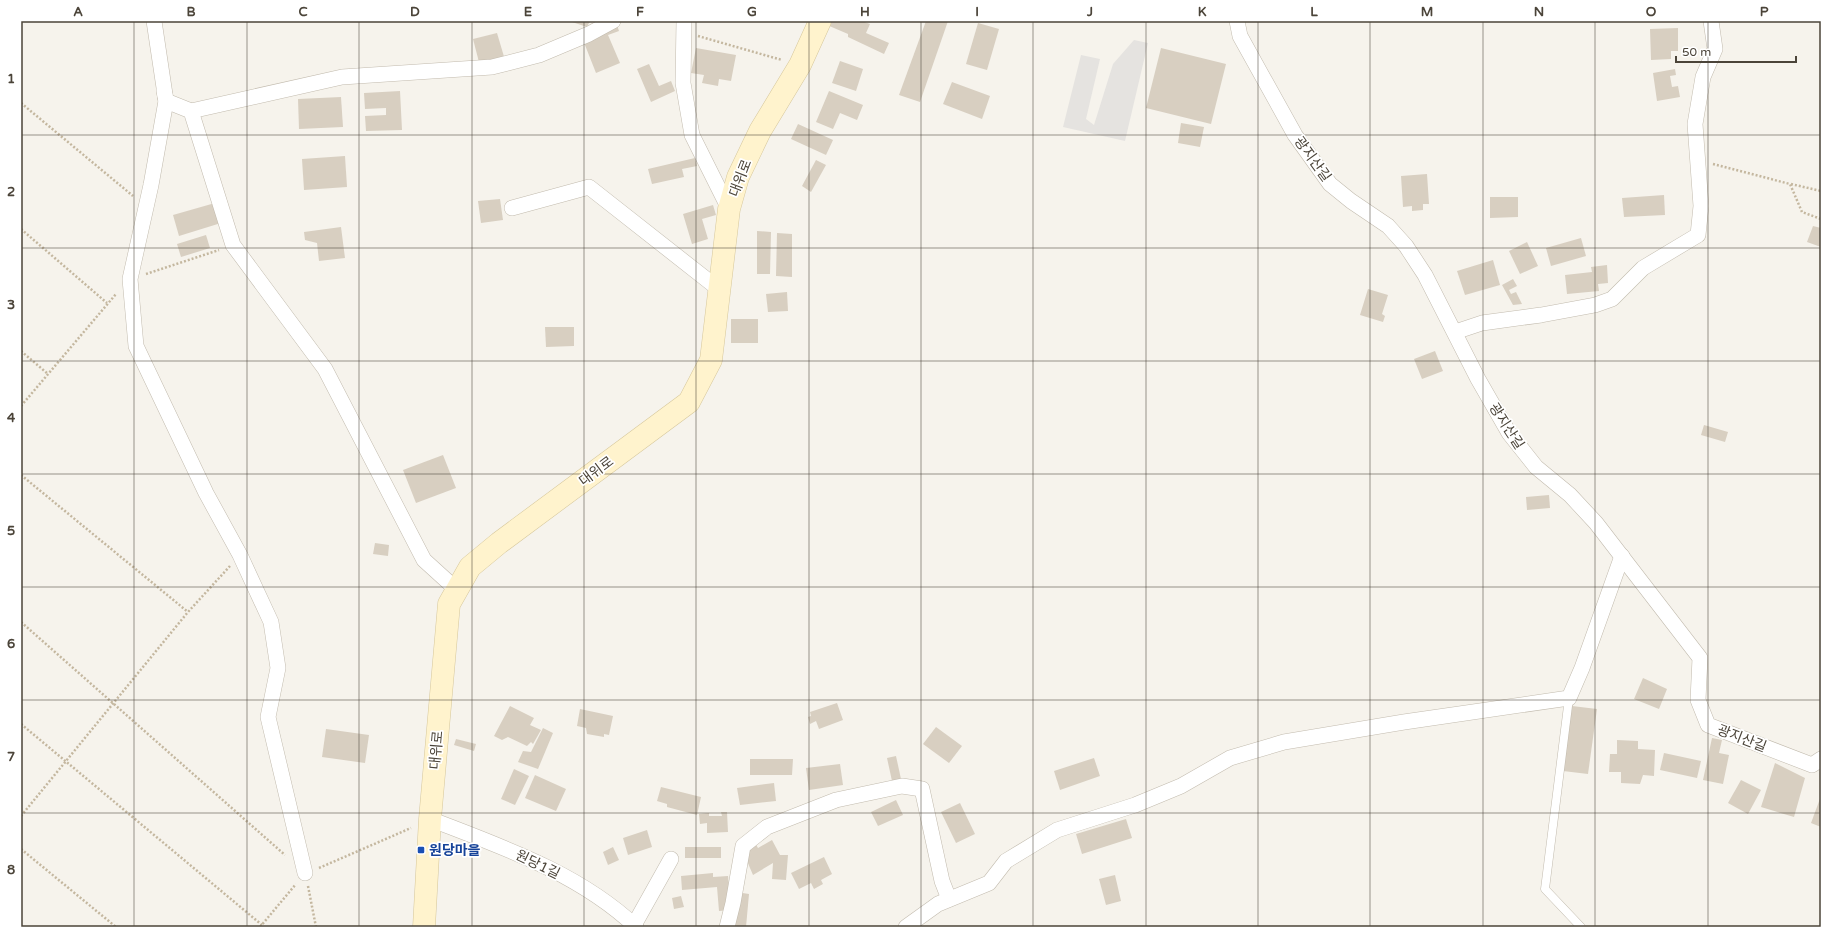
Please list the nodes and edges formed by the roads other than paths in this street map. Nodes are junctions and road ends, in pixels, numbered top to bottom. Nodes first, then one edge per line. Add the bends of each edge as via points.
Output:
1 (154, 21) edge
2 (613, 21) edge
3 (820, 21) edge
4 (1237, 21) edge
5 (1711, 21) edge
6 (683, 26) edge
7 (166, 100) junction
8 (191, 111) junction
9 (512, 208) dead end
10 (729, 209) junction
11 (720, 290) junction
12 (1455, 332) junction
13 (1622, 556) junction
14 (457, 590) junction
15 (1569, 698) junction
16 (1821, 759) edge
17 (430, 819) junction
18 (671, 859) dead end
19 (305, 873) road end
20 (949, 899) junction
21 (635, 926) edge
22 (424, 927) edge
23 (728, 927) edge
24 (906, 927) edge
25 (1581, 927) edge

1 - 7 street
2 - 8 street via 590,34 538,55 492,67 342,78
3 - 10 street, 대위로 via 800,65 760,131 738,177
4 - 12 street, 광지산길 via 1240,36 1295,135 1330,184 1388,226 1406,246 1425,275
5 - 12 street via 1715,50 1703,77 1695,124 1702,206 1698,235 1643,268 1612,299 1595,305 1482,323
6 - 10 street via 683,83 692,135
7 - 8 street
7 - 19 street via 151,185 130,279 136,346 271,622 278,668 268,717
8 - 14 street via 233,246 325,369 424,560
9 - 11 street via 589,187
10 - 11 street, 대위로
11 - 14 street, 대위로 via 711,360 689,402 470,567
12 - 13 street, 광지산길 via 1509,434 1536,467 1570,495 1596,523
13 - 15 street
13 - 16 street, 광지산길 via 1700,658 1698,700 1708,725 1812,765
14 - 17 street, 대위로 via 449,604
15 - 20 street via 1284,742 1230,758 1181,786 1135,805 1057,830 1006,861 989,883
15 - 25 lane via 1545,889
17 - 21 street, 원당1길 via 506,848 563,875 619,912
17 - 22 street, 대위로
18 - 21 street
20 - 23 street via 942,881 922,789 902,786 836,800 766,828 743,846
20 - 24 street

